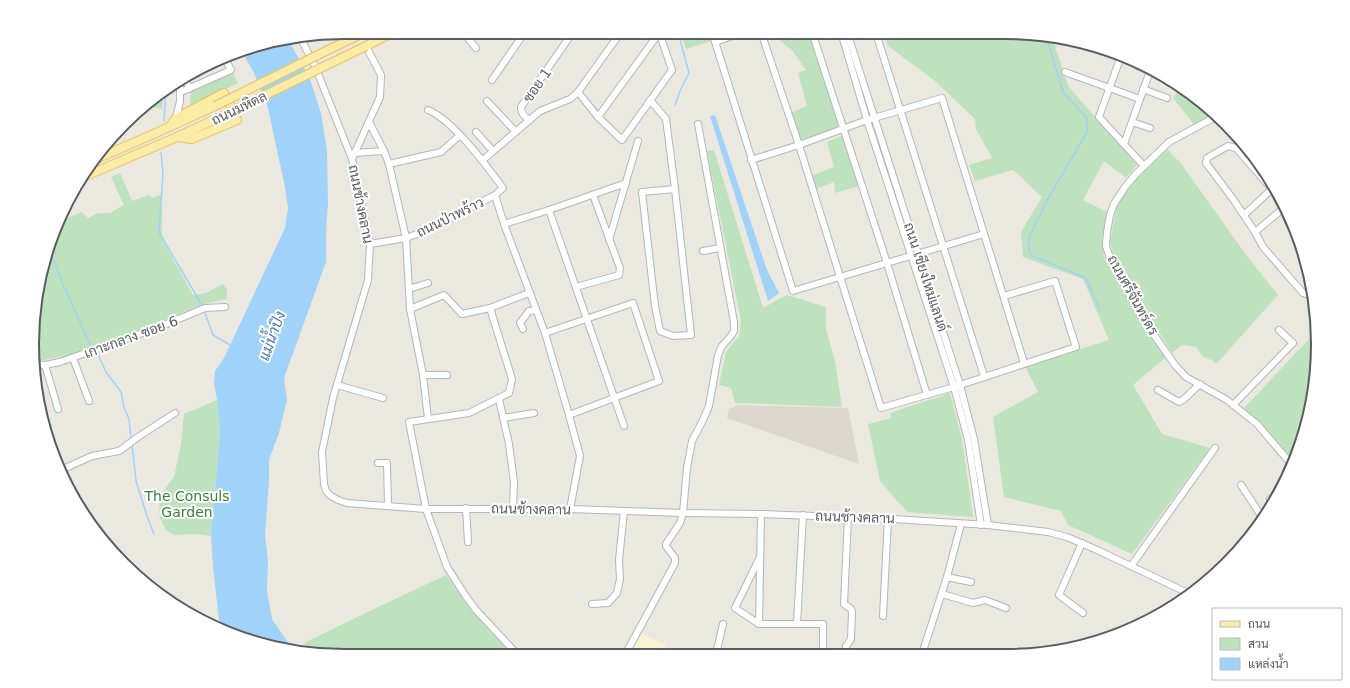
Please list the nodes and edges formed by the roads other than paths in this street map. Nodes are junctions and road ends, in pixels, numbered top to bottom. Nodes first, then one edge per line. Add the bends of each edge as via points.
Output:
1 (350, 39) edge
2 (380, 39) edge
3 (469, 39) edge
4 (520, 39) edge
5 (568, 39) edge
6 (616, 39) edge
7 (655, 39) edge
8 (661, 39) edge
9 (714, 39) edge
10 (724, 39) edge
11 (763, 39) edge
12 (814, 39) edge
13 (843, 39) edge
14 (849, 39) edge
15 (878, 39) edge
16 (303, 42) edge
17 (715, 42) junction
18 (366, 46) junction
19 (476, 48) dead end
20 (1119, 61) edge
21 (227, 62) edge
22 (1065, 72) dead end
23 (1149, 74) edge
24 (492, 80) dead end
25 (187, 83) edge
26 (180, 87) edge
27 (189, 88) junction
28 (1109, 88) junction
29 (1143, 90) junction
30 (181, 92) junction
31 (578, 92) junction
32 (1167, 98) dead end
33 (1140, 99) junction
34 (650, 100) junction
35 (487, 101) dead end
36 (428, 110) dead end
37 (899, 111) junction
38 (598, 116) junction
39 (176, 118) junction
40 (871, 119) junction
41 (1212, 119) edge
42 (530, 120) junction
43 (369, 122) junction
44 (1132, 122) junction
45 (698, 124) dead end
46 (170, 126) junction
47 (1150, 128) dead end
48 (844, 129) junction
49 (476, 132) dead end
50 (516, 132) junction
51 (460, 136) junction
52 (177, 138) junction
53 (638, 141) dead end
54 (1124, 144) junction
55 (799, 145) junction
56 (494, 151) junction
57 (384, 152) junction
58 (104, 155) edge
59 (353, 156) junction
60 (483, 160) junction
61 (751, 160) junction
62 (389, 164) junction
63 (1144, 166) junction
64 (91, 173) edge
65 (1261, 176) edge
66 (626, 183) junction
67 (675, 189) junction
68 (1270, 191) edge
69 (495, 195) junction
70 (593, 195) junction
71 (549, 210) junction
72 (1280, 210) edge
73 (1244, 215) junction
74 (504, 224) junction
75 (1255, 232) junction
76 (984, 234) junction
77 (406, 238) junction
78 (609, 240) junction
79 (370, 244) junction
80 (943, 247) junction
81 (720, 248) junction
82 (703, 251) dead end
83 (919, 254) junction
84 (911, 256) junction
85 (887, 263) junction
86 (841, 277) junction
87 (428, 283) dead end
88 (576, 288) junction
89 (409, 289) junction
90 (529, 293) junction
91 (1307, 295) edge
92 (1004, 296) junction
93 (225, 307) dead end
94 (490, 308) junction
95 (410, 309) junction
96 (536, 310) junction
97 (587, 319) junction
98 (523, 329) dead end
99 (1279, 330) dead end
100 (544, 333) junction
101 (73, 358) junction
102 (1024, 363) junction
103 (40, 365) edge
104 (45, 365) junction
105 (423, 375) junction
106 (447, 375) dead end
107 (984, 376) junction
108 (1200, 384) junction
109 (337, 385) junction
110 (957, 386) junction
111 (1158, 390) dead end
112 (927, 395) junction
113 (383, 398) dead end
114 (615, 398) junction
115 (499, 399) junction
116 (89, 401) dead end
117 (1233, 405) junction
118 (58, 409) dead end
119 (175, 413) dead end
120 (534, 413) dead end
121 (569, 415) junction
122 (503, 418) junction
123 (428, 419) junction
124 (624, 426) dead end
125 (1215, 448) dead end
126 (1288, 461) edge
127 (378, 463) dead end
128 (65, 468) edge
129 (1241, 485) dead end
130 (388, 505) junction
131 (426, 508) junction
132 (466, 508) junction
133 (512, 508) junction
134 (570, 509) junction
135 (624, 511) junction
136 (683, 513) junction
137 (1260, 513) edge
138 (761, 514) junction
139 (803, 515) junction
140 (848, 517) junction
141 (888, 518) junction
142 (961, 524) junction
143 (980, 525) junction
144 (988, 525) junction
145 (468, 542) dead end
146 (1082, 543) junction
147 (760, 557) junction
148 (1131, 566) junction
149 (947, 577) junction
150 (971, 582) dead end
151 (1184, 591) edge
152 (942, 594) junction
153 (592, 604) dead end
154 (1006, 608) dead end
155 (1082, 613) dead end
156 (882, 616) dead end
157 (723, 624) dead end
158 (759, 624) junction
159 (797, 624) junction
160 (512, 649) edge
161 (628, 649) edge
162 (717, 649) edge
163 (823, 649) edge
164 (846, 649) edge
165 (924, 649) edge

1 - 46 main road, ถนนมหิดล, bridge
2 - 18 main road, ถนนมหิดล
3 - 19 street
4 - 24 street
5 - 42 street, ซอย 1 via 523,104 521,111
6 - 31 street
7 - 38 street
8 - 34 street via 672,70
9 - 17 street
10 - 17 street
11 - 55 street
12 - 48 street
13 - 40 street, ถนน เชียงใหม่แลนด์
14 - 40 street, ถนน เชียงใหม่แลนด์
15 - 37 street
16 - 59 street
17 - 61 street
18 - 43 street, ถนนช้างคลาน via 381,76 380,97
18 - 52 main road, ถนนมหิดล, bridge
20 - 28 street
21 - 27 street via 231,70
22 - 28 street
23 - 29 street
25 - 27 street
26 - 30 street
27 - 30 street
28 - 33 street
28 - 54 street via 1099,117
29 - 32 street
29 - 33 street
30 - 39 street
31 - 38 street
31 - 42 street via 570,99 540,111
33 - 44 street
34 - 38 street via 622,140
34 - 67 street via 666,119
35 - 50 street
36 - 51 street via 438,114
37 - 40 street
37 - 76 street via 942,98
37 - 80 street
39 - 46 main road
39 - 52 main road via 224,93 237,120 192,139
40 - 48 street
40 - 83 street, ถนน เชียงใหม่แลนด์
40 - 84 street, ถนน เชียงใหม่แลนด์
41 - 63 street, ถนนศรีจันทร์ดร via 1169,142
42 - 50 street, ซอย 1
43 - 57 street
43 - 59 street, ถนนช้างคลาน
44 - 47 street
44 - 54 street
45 - 81 street
46 - 58 main road, ถนนมหิดล
48 - 55 street
48 - 85 street
49 - 56 street
50 - 56 street, ซอย 1
51 - 60 street
51 - 62 street via 441,152
52 - 64 main road, ถนนมหิดล
53 - 66 street
54 - 63 street
55 - 61 street
55 - 86 street
56 - 60 street, ซอย 1
57 - 59 street
57 - 62 street
59 - 79 street, ถนนช้างคลาน
60 - 69 street, ถนนป่าพร้าว via 503,188
61 - 86 street via 793,291
62 - 77 street
63 - 108 street, ถนนศรีจันทร์ดร via 1114,204 1106,246 1111,261 1143,319 1175,365 1186,377
65 - 73 street via 1236,148 1228,146 1207,158 1206,163
66 - 70 street
66 - 78 street
67 - 67 street via 691,335 673,336 660,331 642,192
68 - 73 street
69 - 74 street
69 - 77 street, ถนนป่าพร้าว
70 - 71 street
70 - 78 street
71 - 74 street
71 - 88 street
72 - 75 street
73 - 75 street
74 - 90 street
75 - 91 street via 1264,247
76 - 80 street
76 - 92 street
77 - 79 street, ถนนป่าพร้าว
77 - 89 street
78 - 88 street via 620,268 619,275
79 - 109 street, ถนนช้างคลาน via 368,280
80 - 83 street
80 - 107 street
81 - 82 street
81 - 136 street via 734,331 720,351 709,406 692,441
83 - 84 street
83 - 110 street, ถนน เชียงใหม่แลนด์
84 - 85 street
84 - 110 street, ถนน เชียงใหม่แลนด์
85 - 86 street
85 - 112 street
86 - 112 street via 881,408
87 - 89 street
88 - 97 street
89 - 95 street
90 - 94 street
90 - 96 street
92 - 102 street
92 - 102 street via 1056,281 1076,347
93 - 101 street, เกาะกลาง ซอย 6 via 203,309
94 - 95 street via 462,314 444,295
94 - 115 street via 512,379 509,393
95 - 105 street
96 - 98 street via 529,311 520,322
96 - 100 street
97 - 100 street
97 - 114 street
97 - 114 street via 633,303 659,381
99 - 117 street via 1293,343
100 - 121 street
101 - 104 street, เกาะกลาง ซอย 6
101 - 116 street
102 - 107 street
103 - 104 street, เกาะกลาง ซอย 6
104 - 118 street
105 - 106 street
105 - 123 street
107 - 110 street
108 - 111 street via 1179,402
108 - 117 street, ถนนศรีจันทร์ดร
109 - 113 street
109 - 130 street, ถนนช้างคลาน via 322,452 326,491 342,502
110 - 112 street
110 - 143 street, ถนน เชียงใหม่แลนด์ via 968,440
110 - 144 street, ถนน เชียงใหม่แลนด์ via 974,439
114 - 121 street
114 - 124 street
115 - 122 street
115 - 123 street via 469,413
117 - 126 street, ถนนศรีจันทร์ดร via 1257,424
119 - 128 street via 119,451 92,456
120 - 122 street
121 - 134 street via 580,456
122 - 133 street via 514,482
123 - 131 street via 408,422
125 - 148 street
127 - 130 street via 387,463
129 - 137 street
130 - 131 street, ถนนช้างคลาน
131 - 132 street, ถนนช้างคลาน
131 - 160 street via 447,568 476,610
132 - 133 street, ถนนช้างคลาน
132 - 145 street
133 - 134 street, ถนนช้างคลาน
134 - 135 street, ถนนช้างคลาน
135 - 136 street, ถนนช้างคลาน
135 - 153 street via 617,593 608,603
136 - 138 street, ถนนช้างคลาน
136 - 161 street via 679,527 666,544 675,558 675,563
138 - 139 street, ถนนช้างคลาน
138 - 147 street
139 - 140 street, ถนนช้างคลาน
139 - 159 street
140 - 141 street, ถนนช้างคลาน
140 - 164 street via 844,604 852,612 850,639
141 - 142 street, ถนนช้างคลาน
141 - 156 street
142 - 143 street, ถนนช้างคลาน
142 - 149 street
143 - 144 street, ถนนช้างคลาน
144 - 146 street, ถนนช้างคลาน via 1048,532
146 - 148 street, ถนนช้างคลาน
146 - 155 street via 1059,595
147 - 158 street
147 - 158 street via 735,608
148 - 151 street, ถนนช้างคลาน
149 - 150 street
149 - 152 street
152 - 154 street via 973,603 987,601
152 - 165 street
157 - 162 street
158 - 159 street
159 - 163 street via 822,624

